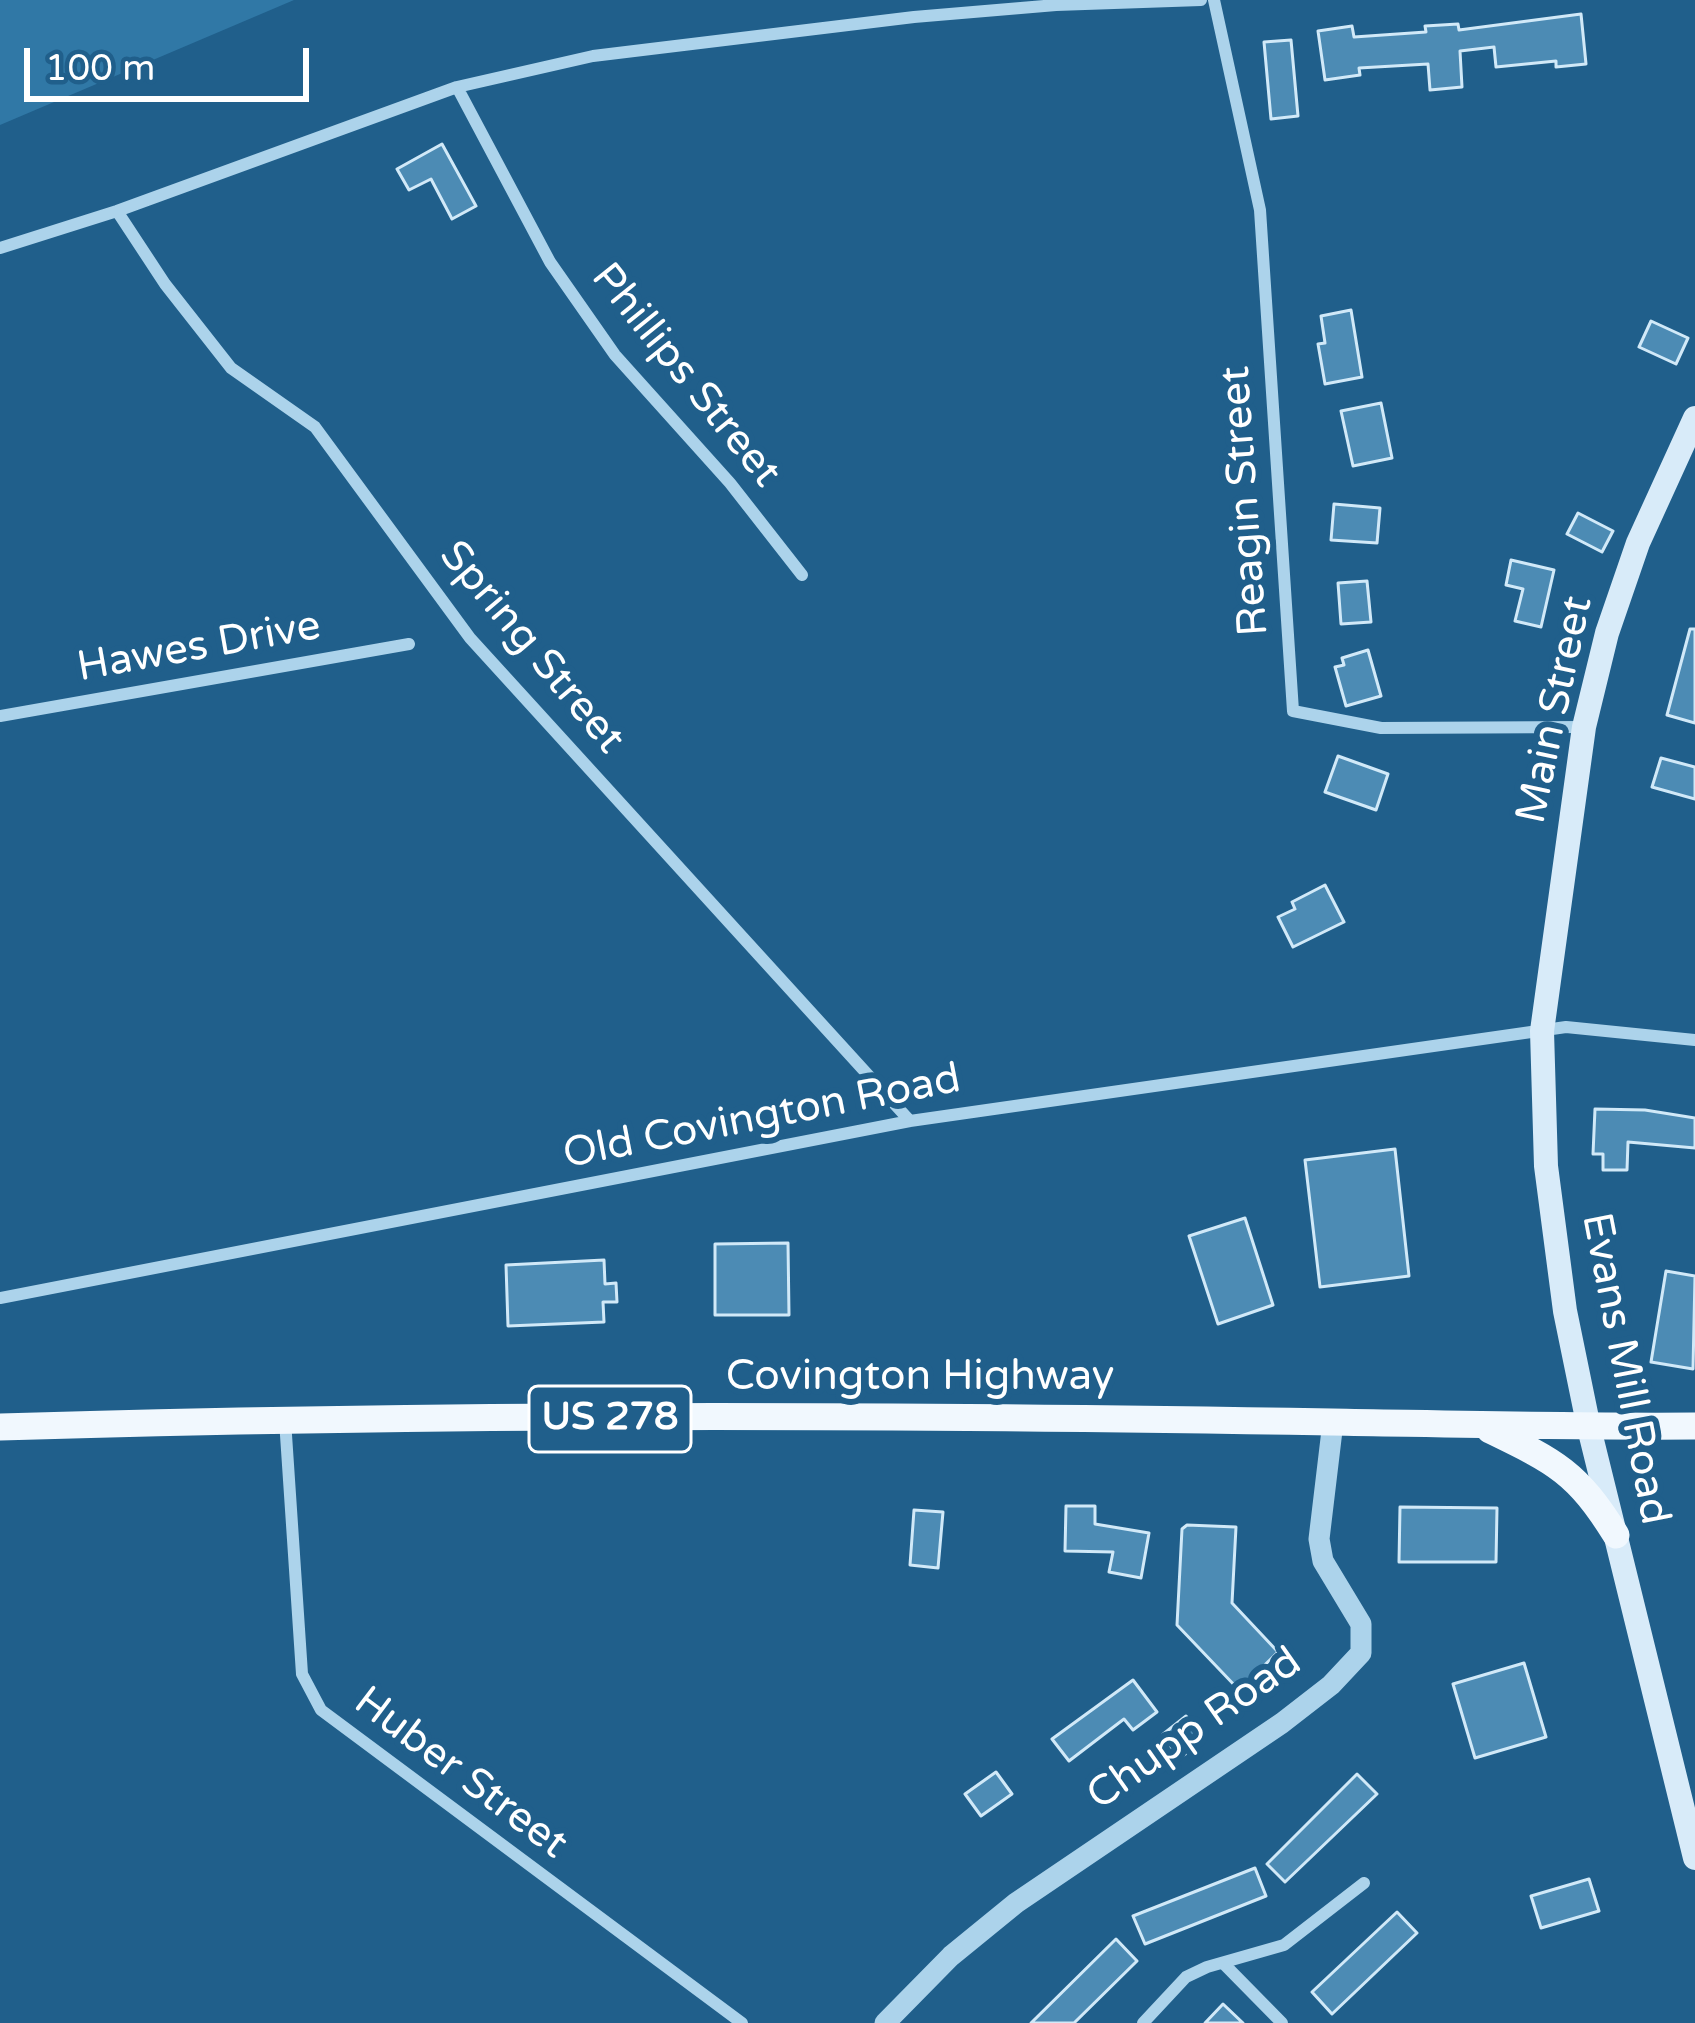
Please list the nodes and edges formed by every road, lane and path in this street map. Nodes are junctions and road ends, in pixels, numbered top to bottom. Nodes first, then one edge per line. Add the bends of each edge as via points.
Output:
1 (1201, 0) edge
2 (1214, 0) edge
3 (1055, 3) edge
4 (457, 87) junction
5 (116, 212) junction
6 (0, 248) edge
7 (1695, 418) edge
8 (802, 575) dead end
9 (409, 644) dead end
10 (0, 716) edge
11 (1584, 727) junction
12 (1542, 1031) junction
13 (1695, 1040) edge
14 (910, 1121) junction
15 (0, 1298) edge
16 (285, 1418) junction
17 (1333, 1422) junction
18 (1481, 1426) junction
19 (1695, 1426) edge
20 (0, 1427) edge
21 (1589, 1428) junction
22 (1616, 1534) junction
23 (1695, 1858) edge
24 (1364, 1883) dead end
25 (1223, 1963) junction
26 (742, 2023) edge
27 (885, 2023) edge
28 (1143, 2023) edge
29 (1282, 2023) edge

1 - 3 street
2 - 11 street, Reagin Street via 1260,210 1293,711 1381,728
3 - 4 street via 592,56
4 - 5 street
4 - 8 street, Phillips Street via 550,262 615,355
5 - 6 street
5 - 14 street, Spring Street via 231,368 315,427 470,638
7 - 11 main road, Main Street via 1637,543
9 - 10 street, Hawes Drive
11 - 12 main road, Main Street
12 - 13 street, Old Covington Road
12 - 14 street, Old Covington Road
12 - 21 main road, Evans Mill Road via 1549,1186
14 - 15 street, Old Covington Road
16 - 17 main road, Covington Highway / US 278
16 - 20 main road, Covington Highway / US 278
16 - 26 street, Huber Street via 302,1674 321,1710
17 - 18 main road, Covington Highway / US 278
17 - 27 street, Chupp Road via 1318,1539 1361,1624 1360,1652 1282,1723 1016,1903
18 - 21 main road, Covington Highway / US 278
18 - 22 main road via 1568,1473
19 - 21 main road, Covington Highway / US 278
21 - 22 main road, Evans Mill Road
22 - 23 main road, Evans Mill Road
24 - 25 street via 1284,1945
25 - 28 street via 1186,1977
25 - 29 street

